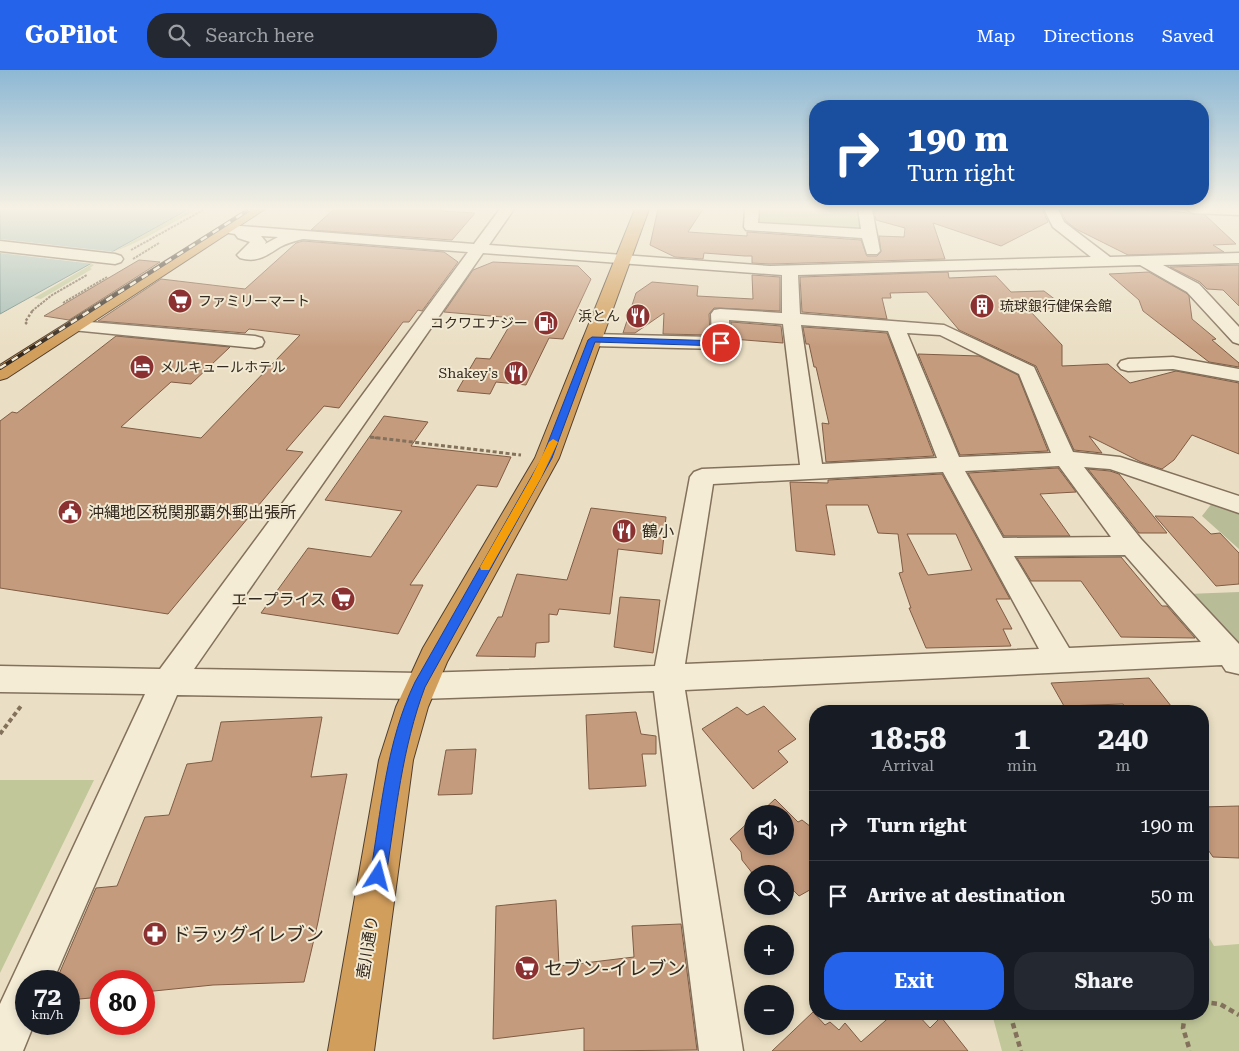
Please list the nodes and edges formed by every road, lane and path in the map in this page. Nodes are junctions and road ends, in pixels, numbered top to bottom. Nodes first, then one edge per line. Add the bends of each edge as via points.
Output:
1 (60, 255) edge
2 (134, 255) edge
3 (159, 255) edge
4 (194, 255) edge
5 (245, 255) edge
6 (257, 255) edge
7 (475, 255) edge
8 (554, 255) edge
9 (624, 255) edge
10 (873, 255) edge
11 (1098, 255) edge
12 (1239, 258) edge
13 (622, 260) junction
14 (1142, 261) junction
15 (1107, 262) junction
16 (116, 263) junction
17 (876, 269) junction
18 (790, 271) junction
19 (63, 303) dead end
20 (792, 318) junction
21 (78, 326) junction
22 (895, 326) junction
23 (1239, 338) edge
24 (592, 340) junction
25 (255, 342) dead end
26 (0, 354) edge
27 (1128, 365) dead end
28 (0, 374) edge
29 (1239, 375) edge
30 (368, 437) dead end
31 (521, 455) dead end
32 (1065, 459) junction
33 (951, 466) junction
34 (812, 471) junction
35 (1239, 505) edge
36 (1132, 546) junction
37 (995, 547) junction
38 (1234, 658) edge
39 (1060, 660) junction
40 (668, 678) junction
41 (0, 679) edge
42 (169, 680) junction
43 (419, 686) junction
44 (25, 702) dead end
45 (0, 734) edge
46 (37, 970) edge
47 (1209, 1003) edge
48 (1239, 1015) edge
49 (15, 1019) edge
50 (1011, 1020) edge
51 (1183, 1020) edge
52 (1, 1051) edge
53 (351, 1051) edge
54 (721, 1051) edge
55 (1021, 1051) edge
56 (1190, 1051) edge

1 - 16 street
2 - 16 path
3 - 26 highway
4 - 21 highway
5 - 6 street
7 - 42 street
8 - 13 street
9 - 13 highway, 壺川通り
10 - 17 street
11 - 15 street
12 - 14 street
13 - 18 street
13 - 24 highway, 壺川通り
14 - 15 street
14 - 23 street via 1193,288
15 - 17 street
16 - 19 path
17 - 18 street
18 - 20 street
20 - 22 street
20 - 24 street via 720,314 721,343
20 - 34 street
21 - 25 street
21 - 28 highway
22 - 32 street via 944,330 1027,371
22 - 33 street
24 - 43 highway, 壺川通り via 547,458
27 - 29 street via 1173,363
30 - 31 path
32 - 33 street
32 - 35 street via 1112,462
32 - 36 street
33 - 34 street
33 - 37 street
34 - 40 street via 702,477
36 - 37 street
36 - 38 street
37 - 39 street
38 - 39 street
39 - 40 street
40 - 43 street
40 - 54 street
41 - 42 street
42 - 43 street
42 - 46 street
43 - 53 highway, 壺川通り via 396,760
44 - 45 path
47 - 48 path via 1220,1004
49 - 52 street
50 - 55 path
51 - 56 path via 1184,1042

